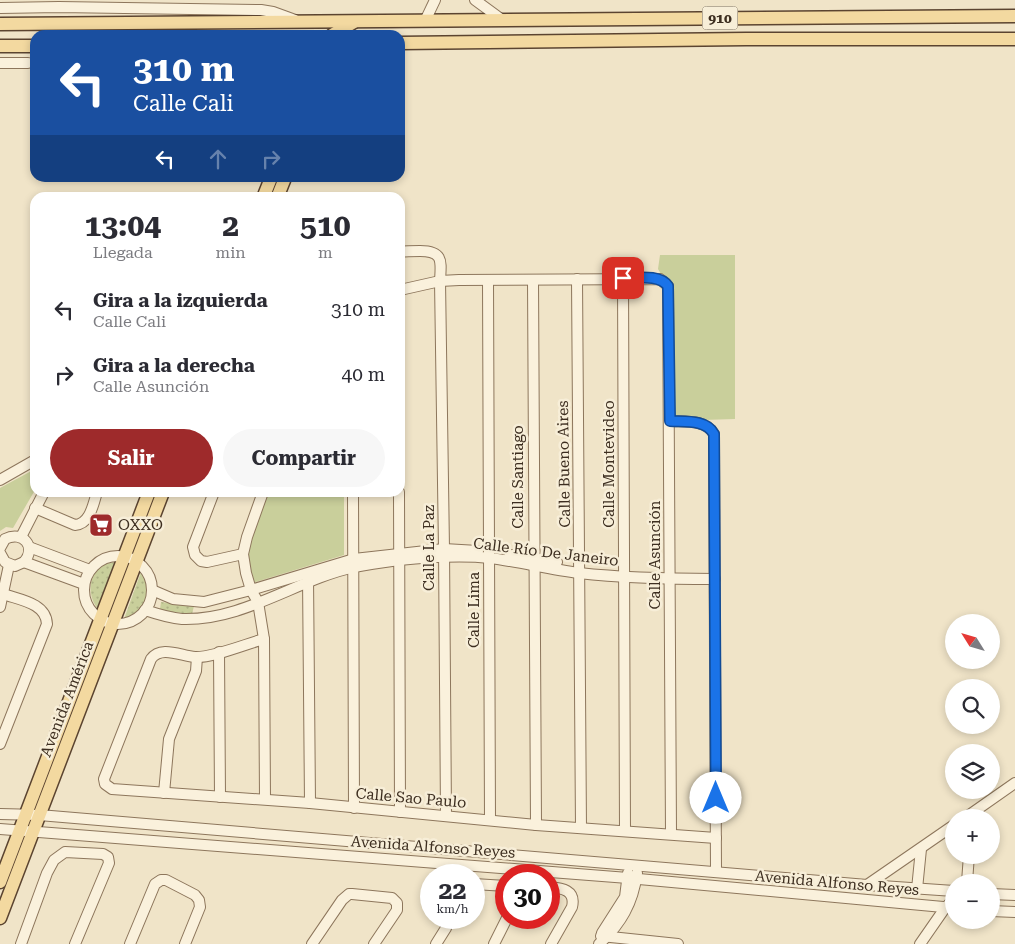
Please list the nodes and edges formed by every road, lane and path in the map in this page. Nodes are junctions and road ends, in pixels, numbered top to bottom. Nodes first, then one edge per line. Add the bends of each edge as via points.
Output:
1 (435, 0) edge
2 (475, 0) edge
3 (492, 0) edge
4 (59, 3) edge
5 (43, 4) edge
6 (0, 8) edge
7 (496, 16) junction
8 (1015, 16) edge
9 (741, 18) junction
10 (765, 18) junction
11 (358, 20) junction
12 (425, 21) junction
13 (303, 23) junction
14 (0, 24) edge
15 (339, 30) edge
16 (741, 39) junction
17 (766, 39) junction
18 (1015, 39) edge
19 (405, 44) edge
20 (0, 46) edge
21 (30, 46) edge
22 (0, 63) edge
23 (28, 63) dead end
24 (405, 251) edge
25 (623, 278) junction
26 (577, 279) junction
27 (488, 280) junction
28 (533, 280) junction
29 (440, 281) junction
30 (405, 289) edge
31 (670, 421) junction
32 (30, 463) edge
33 (0, 480) edge
34 (41, 497) edge
35 (95, 497) edge
36 (147, 497) edge
37 (161, 497) edge
38 (212, 497) edge
39 (261, 497) edge
40 (353, 497) edge
41 (399, 497) edge
42 (35, 508) junction
43 (20, 536) junction
44 (30, 547) junction
45 (0, 548) edge
46 (0, 553) edge
47 (444, 553) junction
48 (243, 554) junction
49 (488, 555) junction
50 (124, 556) junction
51 (400, 557) junction
52 (137, 561) junction
53 (24, 562) junction
54 (534, 562) junction
55 (70, 563) junction
56 (354, 563) junction
57 (10, 565) junction
58 (580, 569) junction
59 (90, 570) junction
60 (624, 574) junction
61 (64, 576) junction
62 (670, 576) junction
63 (715, 576) junction
64 (309, 578) junction
65 (84, 584) junction
66 (152, 590) junction
67 (251, 590) junction
68 (3, 594) junction
69 (204, 602) junction
70 (258, 602) junction
71 (0, 607) edge
72 (145, 610) junction
73 (207, 618) junction
74 (100, 619) junction
75 (113, 624) junction
76 (264, 639) junction
77 (219, 652) junction
78 (197, 657) junction
79 (0, 744) edge
80 (1015, 783) edge
81 (164, 793) junction
82 (220, 797) junction
83 (265, 799) junction
84 (310, 803) junction
85 (354, 808) junction
86 (980, 809) edge
87 (400, 812) junction
88 (0, 814) edge
89 (25, 814) junction
90 (40, 815) junction
91 (446, 816) junction
92 (490, 820) junction
93 (536, 825) junction
94 (581, 828) junction
95 (0, 829) edge
96 (20, 830) junction
97 (34, 831) junction
98 (625, 831) junction
99 (945, 832) edge
100 (671, 834) junction
101 (716, 838) junction
102 (921, 849) junction
103 (633, 865) junction
104 (716, 872) junction
105 (632, 878) junction
106 (0, 882) edge
107 (866, 885) junction
108 (560, 888) edge
109 (918, 888) junction
110 (945, 890) edge
111 (1000, 894) edge
112 (1015, 895) edge
113 (945, 908) edge
114 (1000, 911) edge
115 (1015, 912) edge
116 (945, 914) edge
117 (0, 918) edge
118 (560, 928) edge
119 (445, 929) edge
120 (502, 929) edge
121 (560, 929) edge
122 (601, 940) edge
123 (21, 944) edge
124 (75, 944) edge
125 (130, 944) edge
126 (185, 944) edge
127 (312, 944) edge
128 (374, 944) edge
129 (436, 944) edge
130 (494, 944) edge
131 (551, 944) edge
132 (666, 944) edge
133 (678, 944) edge
134 (920, 944) edge

1 - 12 street
2 - 7 street
3 - 7 street
4 - 5 street
4 - 13 street via 261,10
5 - 6 street
7 - 9 main road, 910
7 - 12 main road, 910
8 - 10 main road, 910
9 - 10 main road, 910
9 - 16 main road via 746,28
10 - 17 main road via 760,28
11 - 12 main road, 910
11 - 13 main road, 910
11 - 15 main road
13 - 14 main road, 910
16 - 17 main road
16 - 19 main road
17 - 18 main road
20 - 21 main road
22 - 23 street
24 - 29 street, Calle La Paz via 434,252 440,258
25 - 26 street
25 - 31 street, Calle Asunción via 660,279 668,286
25 - 60 street, Calle Montevideo
26 - 28 street
26 - 58 street, Calle Bueno Aires
27 - 28 street
27 - 29 street
27 - 49 street, Calle Lima
28 - 54 street, Calle Santiago
29 - 30 street
29 - 47 street, Calle La Paz
31 - 62 street, Calle Asunción
31 - 63 street via 704,424 714,434
32 - 33 street
34 - 42 street
35 - 42 street via 88,518 75,525
36 - 50 main road, Avenida América
37 - 52 main road, Avenida América
38 - 48 street via 193,551 206,562
39 - 48 street
40 - 56 street
41 - 51 street
42 - 43 street
43 - 44 street
43 - 45 street via 5,539
44 - 53 street
44 - 55 street
46 - 57 street
47 - 49 street, Calle Río De Janeiro
47 - 51 street, Calle Río De Janeiro
47 - 91 street, Calle La Paz
48 - 67 street
49 - 54 street, Calle Río De Janeiro
49 - 92 street, Calle Lima
50 - 52 street
50 - 59 street via 99,560
50 - 74 main road, Avenida América
51 - 56 street, Calle Río De Janeiro
51 - 87 street
52 - 66 street via 148,574
52 - 75 main road, Avenida América
53 - 57 street
53 - 61 street
54 - 58 street, Calle Río De Janeiro
54 - 93 street, Calle Santiago
55 - 59 street
55 - 61 street
56 - 64 street, Calle Río De Janeiro
56 - 85 street
57 - 68 street
58 - 60 street, Calle Río De Janeiro
58 - 94 street, Calle Bueno Aires
59 - 65 street
60 - 62 street, Calle Río De Janeiro
60 - 98 street, Calle Montevideo
61 - 65 street
62 - 63 street, Calle Río De Janeiro
62 - 100 street, Calle Asunción
63 - 101 street
64 - 67 street, Calle Río De Janeiro
64 - 70 street, Calle Río De Janeiro
64 - 84 street
65 - 74 street via 86,604
66 - 69 street, Calle Río De Janeiro via 173,599
66 - 72 street
67 - 69 street, Calle Río De Janeiro
67 - 70 street
68 - 71 street
68 - 79 street via 38,606 46,616 46,624
69 - 73 street
70 - 73 street, Calle Río De Janeiro
70 - 76 street
72 - 73 street, Calle Río De Janeiro via 181,619
72 - 75 street via 131,621
74 - 75 street
74 - 89 main road, Avenida América
75 - 90 main road, Avenida América
76 - 77 street
76 - 83 street
77 - 78 street
77 - 82 street
78 - 81 street via 196,671 169,739
78 - 81 street, Calle Sao Paulo via 163,651 151,659 104,779 104,784 112,789
80 - 86 street
81 - 82 street, Calle Sao Paulo
82 - 83 street, Calle Sao Paulo
83 - 84 street, Calle Sao Paulo
84 - 85 street, Calle Sao Paulo
85 - 87 street, Calle Sao Paulo
87 - 91 street, Calle Sao Paulo
88 - 89 street, Avenida Alfonso Reyes
89 - 90 street, Avenida Alfonso Reyes
89 - 96 main road, Avenida América
90 - 97 main road, Avenida América
90 - 103 street, Avenida Alfonso Reyes
91 - 92 street, Calle Sao Paulo
92 - 93 street, Calle Sao Paulo
93 - 94 street, Calle Sao Paulo
94 - 98 street, Calle Sao Paulo
95 - 96 street, Avenida Alfonso Reyes
96 - 97 street, Avenida Alfonso Reyes
96 - 106 main road, Avenida América
97 - 105 street, Avenida Alfonso Reyes
97 - 117 main road, Avenida América
98 - 100 street, Calle Sao Paulo
99 - 102 street
100 - 101 street, Calle Sao Paulo
101 - 104 street
102 - 107 street
102 - 109 street
103 - 104 street, Avenida Alfonso Reyes
103 - 105 street
104 - 107 street, Avenida Alfonso Reyes
105 - 113 street, Avenida Alfonso Reyes
105 - 122 street via 630,904
107 - 109 street, Avenida Alfonso Reyes
108 - 118 street via 570,892 573,902
109 - 110 street, Avenida Alfonso Reyes
111 - 112 street
114 - 115 street
116 - 134 street
119 - 129 street
120 - 130 street
121 - 131 street
122 - 132 street
123 - 124 street via 54,860 65,852 103,854 109,863
125 - 126 street via 155,884 161,880 195,895 199,900 200,907
127 - 128 street via 349,894 395,900 397,910
132 - 133 street

